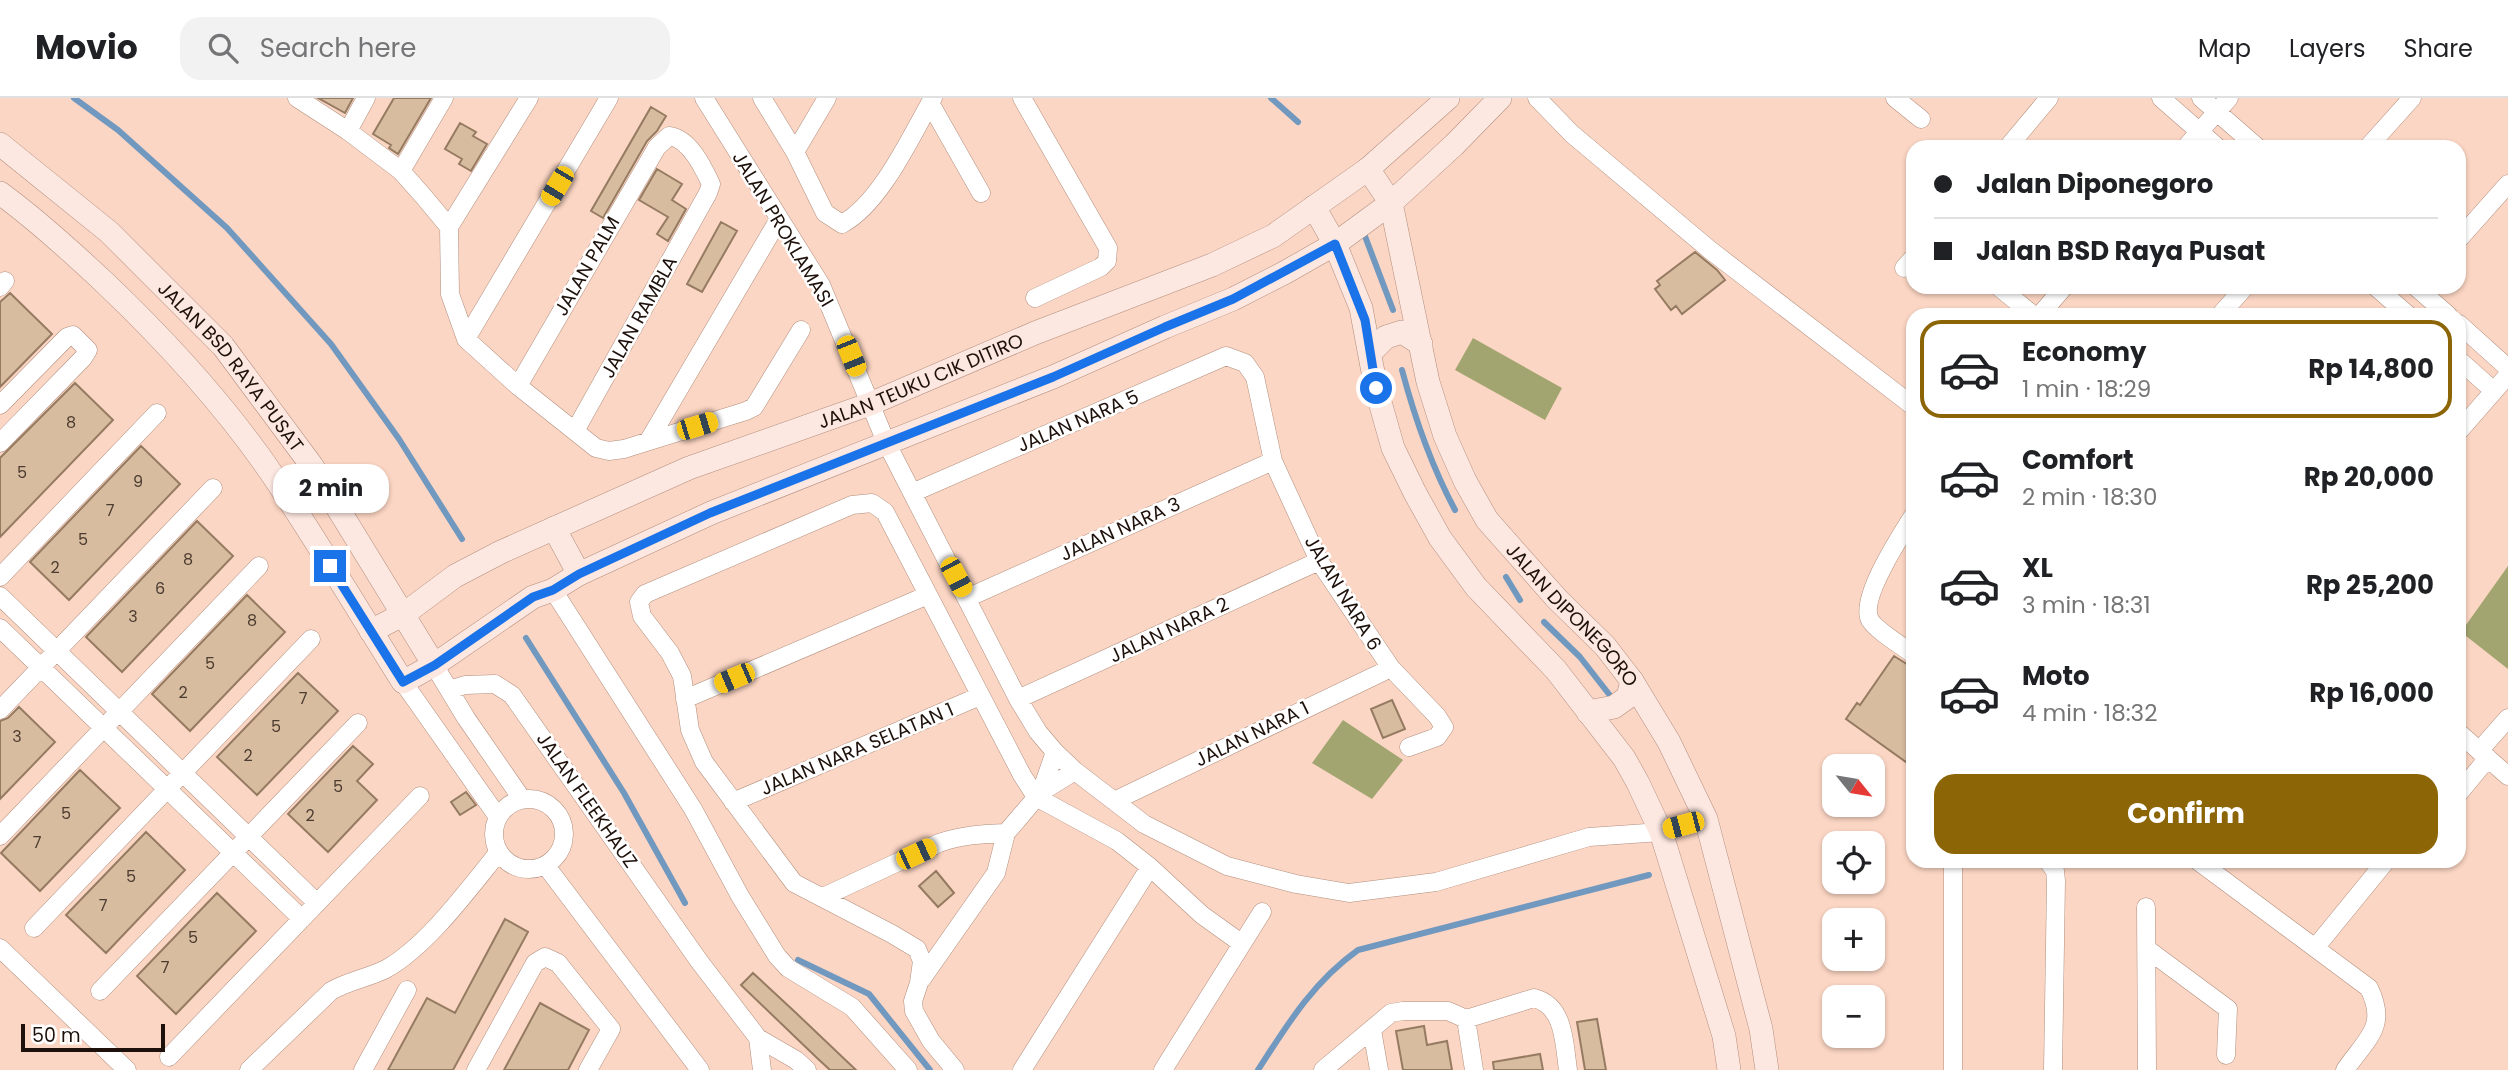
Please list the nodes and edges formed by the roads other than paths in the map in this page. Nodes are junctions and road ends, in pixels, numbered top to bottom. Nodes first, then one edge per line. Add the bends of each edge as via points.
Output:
1 (297, 98) edge
2 (366, 98) edge
3 (444, 98) edge
4 (528, 98) edge
5 (609, 98) edge
6 (704, 98) edge
7 (762, 98) edge
8 (827, 98) edge
9 (1022, 98) edge
10 (1448, 98) edge
11 (1500, 98) edge
12 (1537, 98) edge
13 (1895, 98) edge
14 (2049, 98) edge
15 (2161, 98) edge
16 (2201, 98) edge
17 (2412, 98) edge
18 (931, 101) edge
19 (2222, 105) edge
20 (1921, 120) dead end
21 (348, 131) junction
22 (2199, 132) junction
23 (2013, 140) edge
24 (2192, 140) edge
25 (2209, 140) edge
26 (2251, 140) edge
27 (2374, 140) edge
28 (0, 144) edge
29 (657, 147) joint
30 (795, 152) junction
31 (1368, 169) junction
32 (401, 171) junction
33 (2508, 184) edge
34 (0, 193) edge
35 (981, 193) dead end
36 (1391, 203) junction
37 (1314, 207) junction
38 (779, 219) junction
39 (449, 227) junction
40 (2466, 231) edge
41 (1335, 244) junction
42 (2008, 294) edge
43 (2058, 294) edge
44 (2239, 294) edge
45 (2382, 294) edge
46 (2424, 294) edge
47 (1035, 298) dead end
48 (2024, 308) edge
49 (2046, 308) edge
50 (2226, 308) edge
51 (2395, 308) edge
52 (2440, 308) edge
53 (801, 330) dead end
54 (2466, 330) edge
55 (466, 339) junction
56 (1421, 344) junction
57 (1370, 353) junction
58 (1245, 363) joint
59 (2466, 366) edge
60 (2508, 368) edge
61 (2508, 375) edge
62 (518, 386) junction
63 (2494, 391) junction
64 (1906, 401) edge
65 (870, 404) junction
66 (0, 405) edge
67 (157, 413) dead end
68 (2466, 423) edge
69 (575, 431) junction
70 (649, 440) junction
71 (886, 442) junction
72 (0, 443) edge
73 (1273, 461) junction
74 (213, 488) dead end
75 (912, 493) junction
76 (554, 528) junction
77 (1906, 528) edge
78 (1320, 561) junction
79 (260, 566) dead end
80 (579, 574) junction
81 (0, 577) edge
82 (553, 590) junction
83 (928, 594) junction
84 (0, 596) edge
85 (967, 598) junction
86 (404, 614) junction
87 (0, 628) edge
88 (371, 631) junction
89 (311, 639) dead end
90 (1906, 649) edge
91 (57, 651) junction
92 (435, 665) junction
93 (41, 667) junction
94 (1391, 668) junction
95 (1632, 681) junction
96 (403, 682) junction
97 (449, 690) junction
98 (980, 695) junction
99 (685, 699) junction
100 (1018, 699) junction
101 (0, 710) edge
102 (120, 712) junction
103 (1588, 712) junction
104 (466, 718) junction
105 (2508, 718) edge
106 (358, 723) dead end
107 (104, 728) junction
108 (441, 736) junction
109 (2466, 739) edge
110 (1409, 747) dead end
111 (1055, 752) junction
112 (2484, 755) junction
113 (1074, 771) junction
114 (183, 772) junction
115 (2508, 776) edge
116 (2466, 782) edge
117 (167, 789) junction
118 (1039, 794) junction
119 (420, 796) dead end
120 (522, 799) junction
121 (1114, 801) junction
122 (733, 802) junction
123 (498, 817) junction
124 (1706, 819) junction
125 (1661, 832) junction
126 (1006, 833) junction
127 (0, 836) edge
128 (249, 836) junction
129 (233, 853) junction
130 (502, 857) junction
131 (546, 866) junction
132 (1150, 866) junction
133 (1953, 868) edge
134 (2053, 868) edge
135 (2207, 868) edge
136 (2380, 868) edge
137 (823, 897) junction
138 (317, 903) junction
139 (2146, 907) dead end
140 (1262, 912) dead end
141 (302, 919) junction
142 (34, 928) dead end
143 (1241, 943) junction
144 (0, 948) edge
145 (2315, 948) junction
146 (2147, 949) junction
147 (919, 983) junction
148 (407, 990) dead end
149 (100, 992) dead end
150 (1466, 1019) junction
151 (1371, 1030) junction
152 (758, 1038) junction
153 (2226, 1055) dead end
154 (169, 1057) dead end
155 (127, 1070) edge
156 (250, 1070) edge
157 (363, 1070) edge
158 (476, 1070) edge
159 (588, 1070) edge
160 (700, 1070) edge
161 (762, 1070) edge
162 (807, 1070) edge
163 (908, 1070) edge
164 (955, 1070) edge
165 (1022, 1070) edge
166 (1163, 1070) edge
167 (1323, 1070) edge
168 (1379, 1070) edge
169 (1474, 1070) edge
170 (1568, 1070) edge
171 (1729, 1070) edge
172 (1767, 1070) edge
173 (1953, 1070) edge
174 (2053, 1070) edge
175 (2147, 1070) edge
176 (2345, 1070) edge

1 - 21 street
2 - 21 street
3 - 32 street
4 - 39 street
5 - 55 street
6 - 38 street, JALAN PROKLAMASI
7 - 30 street
8 - 30 street
9 - 47 street via 1108,248 1107,261 1101,267
10 - 31 main road, JALAN TEUKU CIK DITIRO
11 - 36 main road
12 - 64 street via 1572,134 1710,250
13 - 20 street
14 - 23 street
15 - 22 street
16 - 19 street
17 - 27 street
18 - 30 street via 890,173 852,219 842,224 825,213
18 - 35 street
19 - 22 street
19 - 26 street
21 - 32 street
22 - 24 street
22 - 25 street
28 - 86 main road, JALAN BSD RAYA PUSAT via 108,232 223,346 312,466
29 - 62 street, JALAN PALM
29 - 69 street, JALAN RAMBLA via 669,136 677,137 711,184
31 - 36 main road, JALAN DIPONEGORO
31 - 37 main road, JALAN TEUKU CIK DITIRO
32 - 39 street
33 - 40 street
34 - 88 main road, JALAN BSD RAYA PUSAT via 75,254 188,367 275,479
36 - 41 main road
36 - 56 main road, JALAN DIPONEGORO
37 - 41 main road
37 - 65 main road, JALAN TEUKU CIK DITIRO via 1273,236 1212,265 1035,333
38 - 65 street, JALAN PROKLAMASI via 821,285
38 - 70 street
39 - 55 street via 450,294
41 - 57 main road via 1361,307
41 - 71 main road via 1233,299 1053,377
42 - 48 street
43 - 49 street
44 - 50 street
45 - 51 street
46 - 52 street
53 - 70 street via 754,407
54 - 60 street
55 - 62 street
56 - 57 main road via 1402,332 1386,337
56 - 95 main road, JALAN DIPONEGORO via 1445,436 1487,520
57 - 103 main road via 1393,448 1440,538 1476,587 1556,670
58 - 73 street, JALAN NARA 6 via 1255,377
58 - 75 street, JALAN NARA 5 via 1226,356
59 - 63 street
61 - 63 street
62 - 69 street
63 - 68 street
65 - 71 street, JALAN PROKLAMASI
65 - 76 main road, JALAN TEUKU CIK DITIRO via 688,468
66 - 72 street via 67,337 73,335 88,350
67 - 81 street
69 - 70 street via 596,448 609,451
71 - 75 street, JALAN PROKLAMASI
71 - 80 main road via 710,513
73 - 78 street, JALAN NARA 6
73 - 85 street, JALAN NARA 3
74 - 91 street
75 - 85 street, JALAN PROKLAMASI
76 - 80 main road
76 - 86 main road, JALAN TEUKU CIK DITIRO via 455,576
77 - 90 street via 1882,567 1868,614 1874,625
78 - 94 street, JALAN NARA 6
78 - 100 street, JALAN NARA 2
79 - 102 street
80 - 82 main road
82 - 92 main road via 533,597
82 - 163 street via 693,808 776,956 852,1007
83 - 98 street
83 - 99 street
83 - 99 street via 885,512 872,503 852,505 645,594 639,602 642,616 682,676
84 - 91 street
85 - 100 street, JALAN PROKLAMASI
86 - 88 main road, JALAN TEUKU CIK DITIRO
86 - 92 main road, JALAN BSD RAYA PUSAT
87 - 93 street
88 - 96 main road, JALAN BSD RAYA PUSAT
89 - 114 street
91 - 93 street
91 - 102 street
92 - 96 main road
92 - 97 street
93 - 101 street
93 - 107 street
94 - 110 street, JALAN NARA 6 via 1444,727 1437,737
94 - 121 street, JALAN NARA 1
95 - 103 main road via 1628,697 1614,707
95 - 124 main road, JALAN DIPONEGORO via 1669,742
96 - 108 street
97 - 104 street
97 - 152 street, JALAN FLEEKHAUZ via 495,684 512,695
98 - 118 street via 1022,775
98 - 122 street, JALAN NARA SELATAN 1
99 - 122 street via 690,730 704,762
100 - 111 street, JALAN PROKLAMASI
102 - 107 street
102 - 114 street
103 - 125 main road via 1624,758
104 - 108 street
104 - 120 street
105 - 112 street
106 - 128 street
107 - 117 street
107 - 127 street
108 - 123 street
109 - 112 street
111 - 113 street, JALAN PROKLAMASI
111 - 118 street
112 - 115 street
112 - 116 street
113 - 118 street
113 - 121 street, JALAN PROKLAMASI
114 - 117 street
114 - 128 street
117 - 129 street
117 - 142 street
118 - 126 street
118 - 132 street
119 - 138 street
120 - 123 street via 508,805
120 - 131 street via 544,802 560,817 564,839
121 - 125 street, JALAN PROKLAMASI via 1144,824 1227,866 1349,893 1436,882 1589,837
122 - 137 street via 794,883
123 - 130 street via 494,839
124 - 125 street, JALAN PROKLAMASI
124 - 172 main road, JALAN DIPONEGORO via 1761,1029
125 - 171 main road via 1724,1036
126 - 137 street via 967,835 939,843
126 - 147 street via 996,873
128 - 129 street
128 - 138 street
129 - 141 street
129 - 149 street
130 - 131 street via 523,869
130 - 156 street via 415,949 384,970 331,991
131 - 160 street
132 - 143 street via 1202,915
132 - 165 street
133 - 173 street
134 - 174 street
135 - 145 street
136 - 145 street
137 - 147 street via 917,949 922,961
138 - 141 street
139 - 146 street
140 - 143 street
141 - 154 street
143 - 166 street
144 - 155 street
145 - 176 street via 2369,988 2377,1006 2377,1024
146 - 153 street via 2228,1009
146 - 175 street
147 - 164 street via 914,1011
148 - 157 street
150 - 151 street via 1448,1011 1403,1010 1391,1013
150 - 169 street
150 - 170 street via 1534,998 1552,1005
151 - 167 street
151 - 168 street
152 - 161 street
152 - 162 street
158 - 159 street via 535,963 545,957 558,963 611,1029

